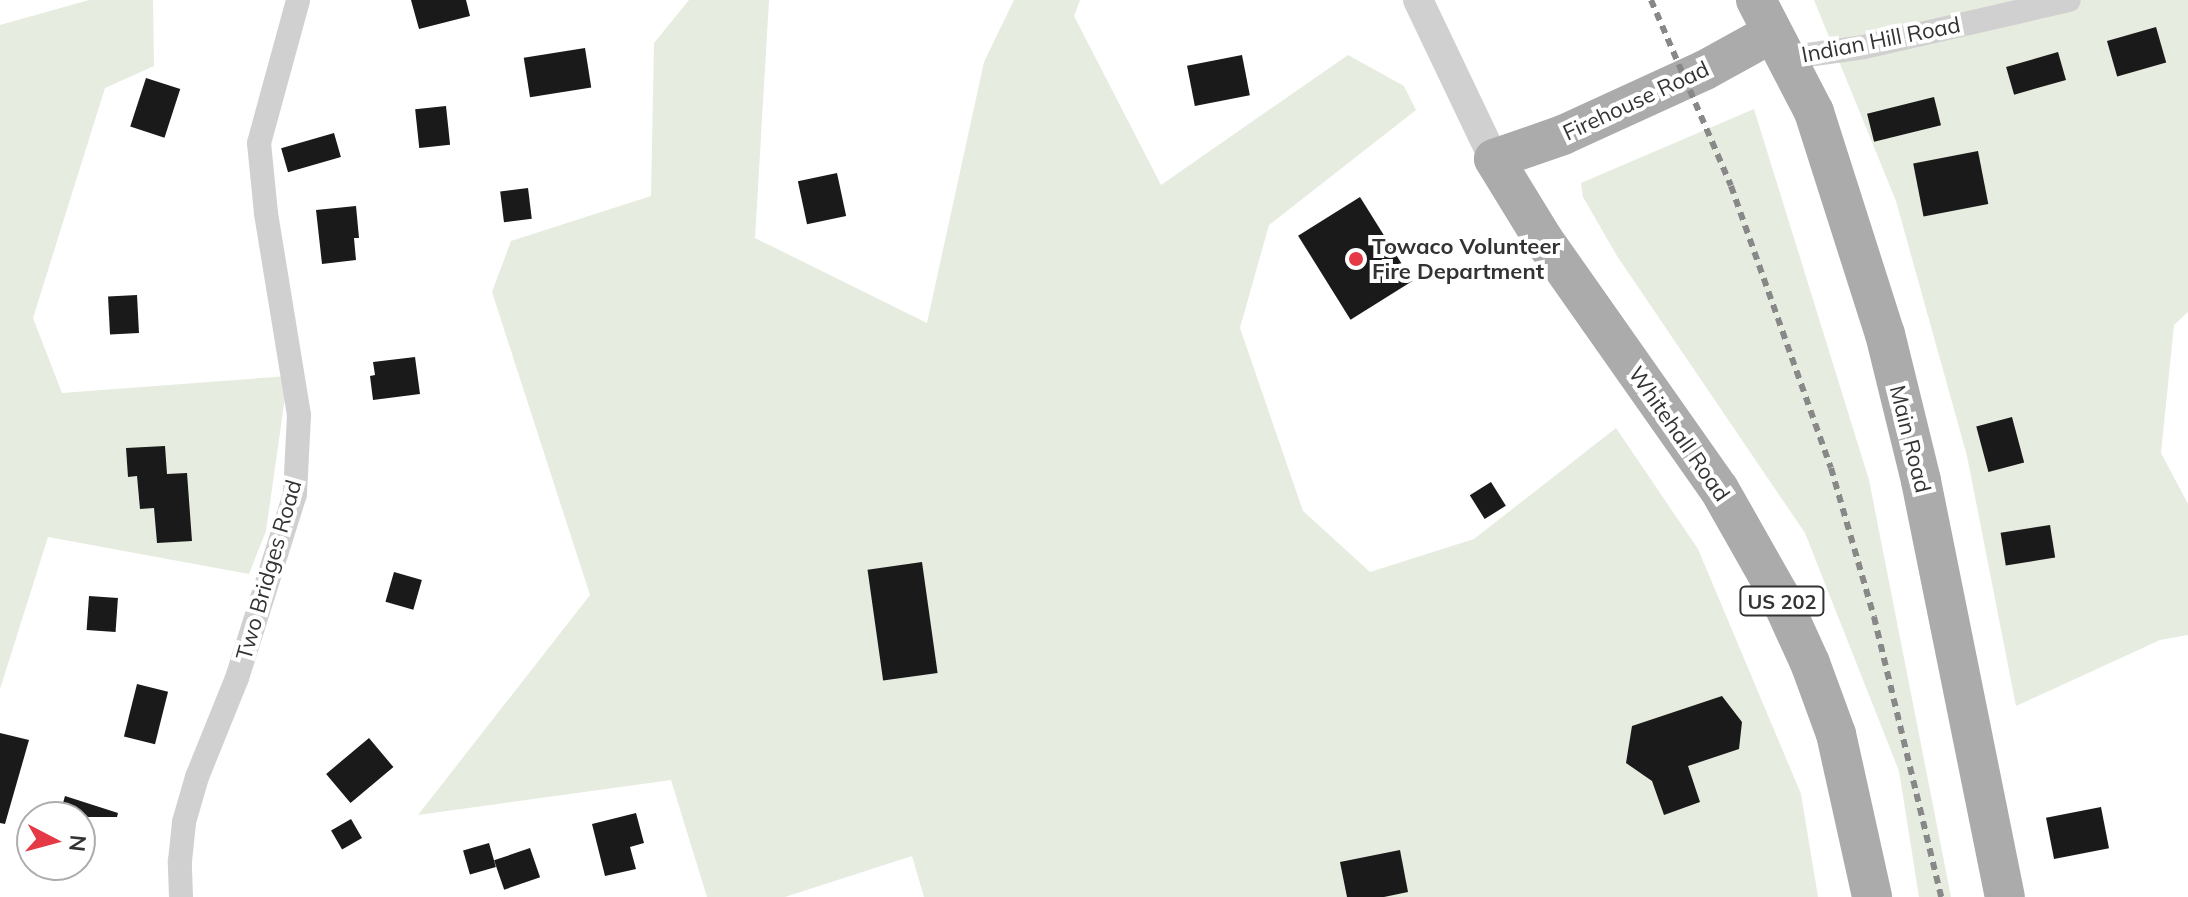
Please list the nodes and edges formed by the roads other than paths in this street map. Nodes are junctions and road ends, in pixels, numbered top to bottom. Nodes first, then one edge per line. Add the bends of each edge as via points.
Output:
1 (298, 0) edge
2 (1418, 0) edge
3 (2069, 0) edge
4 (1771, 30) edge
5 (1494, 159) junction
6 (181, 897) edge
7 (1872, 897) edge
8 (2005, 897) edge

1 - 6 street, Two Bridges Road via 259,143 299,415 295,494 237,678 184,822
2 - 5 street, Whitehall Road
3 - 4 street, Indian Hill Road via 1864,47
4 - 5 main road, Firehouse Road via 1705,70 1563,135
4 - 8 main road, Main Road via 1814,112 1885,334 1921,481
5 - 7 main road, Whitehall Road / US 202 via 1543,239 1719,489 1779,595 1836,734

